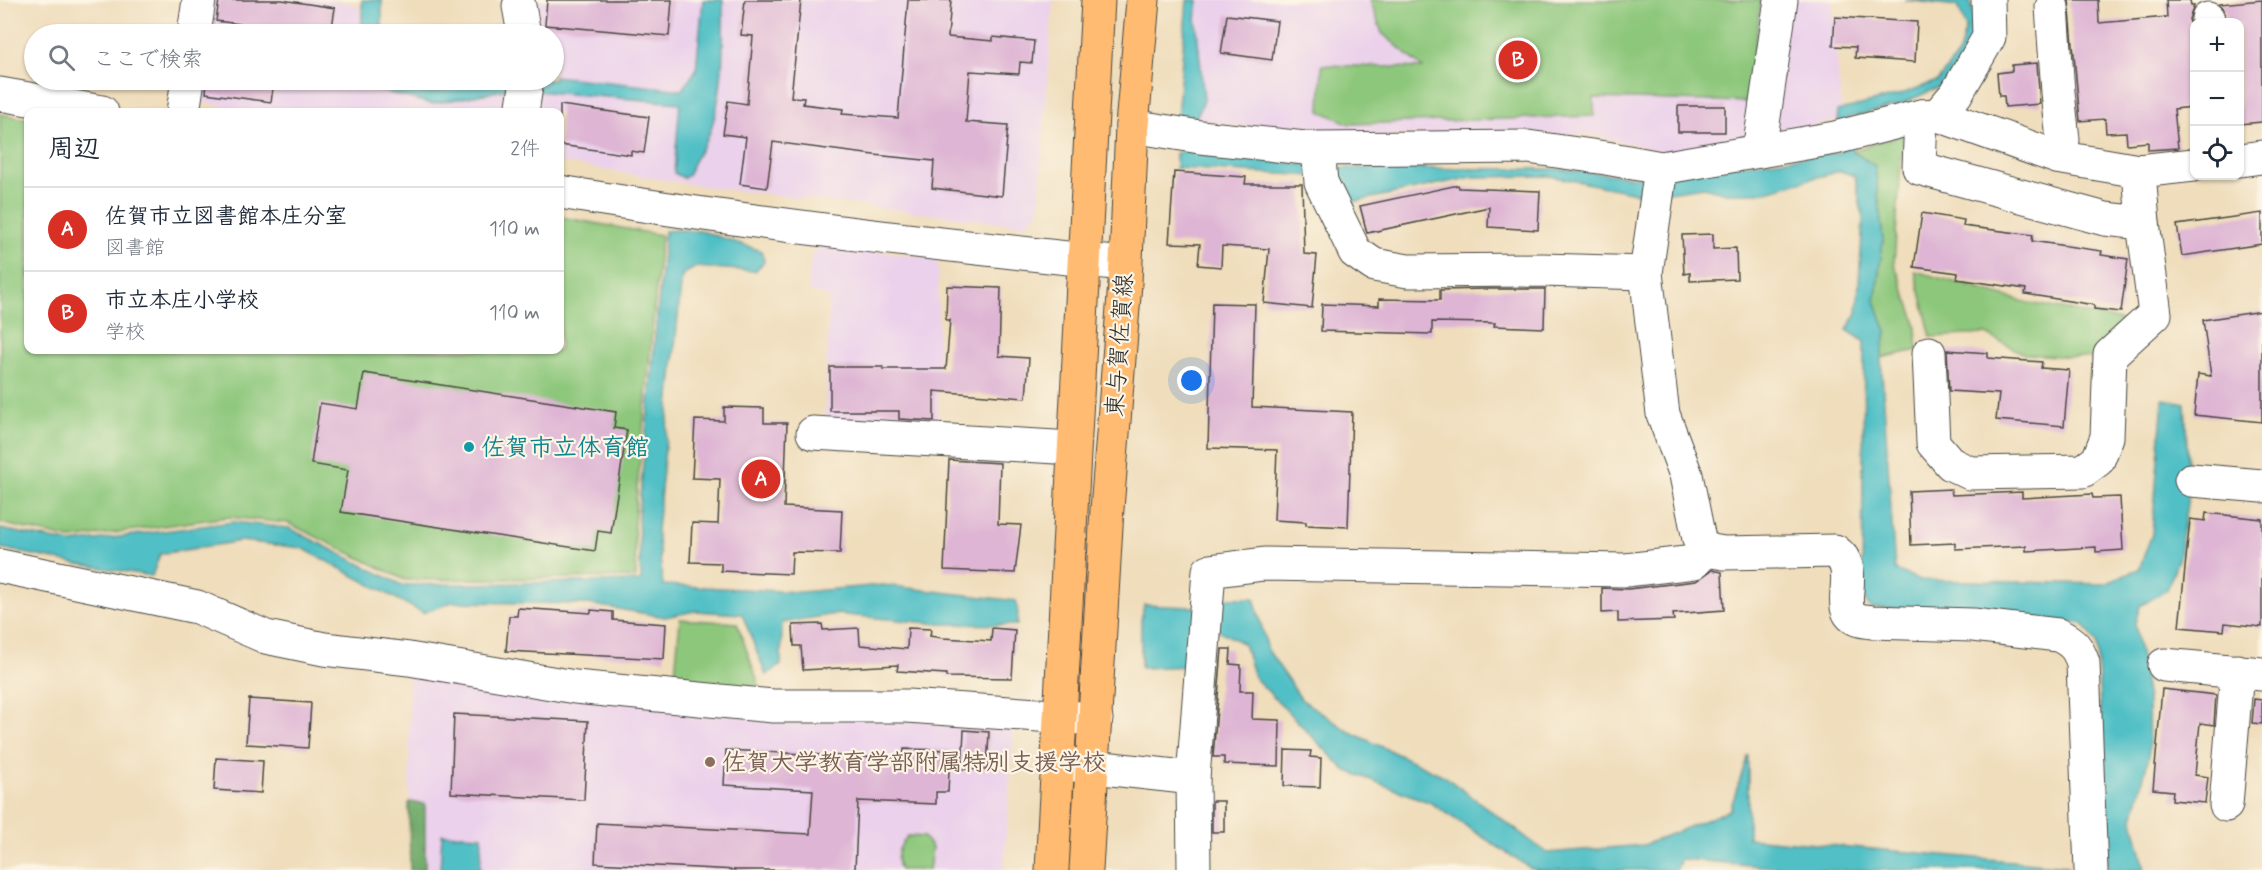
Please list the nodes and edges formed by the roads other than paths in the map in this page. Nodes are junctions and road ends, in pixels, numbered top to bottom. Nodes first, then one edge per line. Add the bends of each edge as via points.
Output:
1 (199, 0) edge
2 (1098, 0) edge
3 (1143, 0) edge
4 (1781, 0) edge
5 (1988, 0) edge
6 (2052, 7) dead end
7 (195, 24) edge
8 (186, 90) edge
9 (0, 94) edge
10 (79, 108) edge
11 (184, 108) edge
12 (1929, 116) junction
13 (1132, 126) junction
14 (1759, 151) junction
15 (2057, 157) junction
16 (2262, 157) edge
17 (2244, 159) edge
18 (1318, 164) junction
19 (2190, 165) edge
20 (2139, 171) junction
21 (1659, 180) junction
22 (564, 193) edge
23 (2143, 223) junction
24 (1083, 260) junction
25 (1124, 264) junction
26 (1646, 273) junction
27 (1929, 353) dead end
28 (813, 433) dead end
29 (1073, 448) junction
30 (2191, 480) dead end
31 (2262, 486) edge
32 (1706, 550) junction
33 (0, 566) edge
34 (2164, 665) dead end
35 (2250, 672) edge
36 (1060, 716) junction
37 (1096, 719) junction
38 (1058, 763) junction
39 (1093, 767) junction
40 (1193, 778) junction
41 (2226, 805) dead end
42 (1052, 870) edge
43 (1086, 870) edge
44 (1194, 870) edge
45 (2091, 870) edge

1 - 7 street
2 - 24 main road, 東与賀佐賀線
3 - 13 main road, 東与賀佐賀線
4 - 14 street
5 - 12 street via 1989,37 1956,94
6 - 15 street via 2063,140
8 - 11 street
9 - 10 street
12 - 14 street
12 - 15 street
12 - 23 street via 1919,168 2105,219
13 - 18 street
13 - 25 main road, 東与賀佐賀線
14 - 21 street
15 - 20 street
16 - 17 street
18 - 21 street via 1528,147 1606,158
18 - 26 street via 1355,252 1374,265 1408,271
19 - 20 street
20 - 23 street
21 - 26 street
22 - 24 street via 804,228
23 - 27 street via 2155,314 2110,355 2107,437 2098,460 2084,471 1970,473 1951,464 1933,443
24 - 25 street
24 - 29 main road, 東与賀佐賀線
25 - 37 main road, 東与賀佐賀線
26 - 32 street via 1663,414 1686,475 1699,539
28 - 29 street
29 - 36 main road, 東与賀佐賀線
30 - 31 street
32 - 40 street via 1694,562 1626,570 1264,564 1209,572
32 - 45 street via 1835,551 1844,557 1848,569 1846,603 1855,619 1973,625 2071,640 2083,663
33 - 36 street via 197,607 266,637 575,687 773,706 907,706
34 - 35 street
35 - 41 street
36 - 37 street
36 - 38 main road, 東与賀佐賀線
37 - 39 main road, 東与賀佐賀線
38 - 39 street
38 - 42 main road, 東与賀佐賀線
39 - 40 street
39 - 43 main road, 東与賀佐賀線
40 - 44 street

